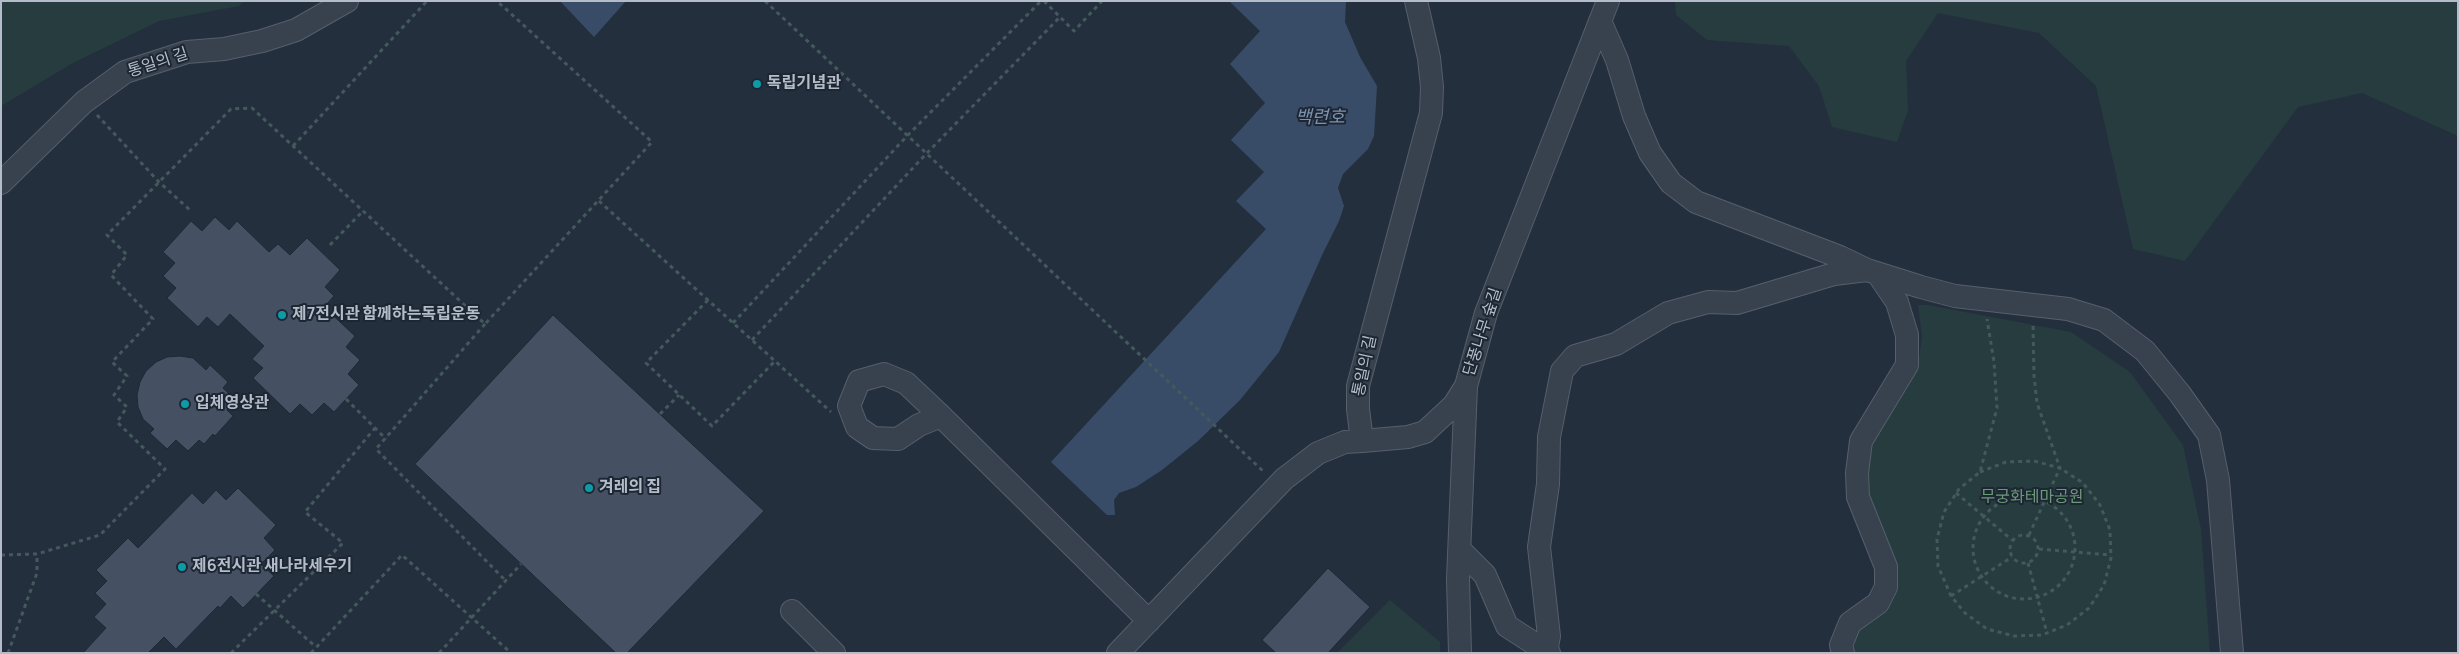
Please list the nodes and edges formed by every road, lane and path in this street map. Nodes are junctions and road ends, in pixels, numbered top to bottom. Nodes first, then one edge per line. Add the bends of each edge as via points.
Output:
1 (347, 1) edge
2 (427, 1) edge
3 (497, 1) edge
4 (765, 1) edge
5 (1042, 1) edge
6 (1102, 1) edge
7 (1416, 1) edge
8 (1604, 11) edge
9 (1060, 17) junction
10 (84, 102) junction
11 (907, 136) junction
12 (293, 146) junction
13 (926, 154) junction
14 (159, 182) junction
15 (1, 183) edge
16 (599, 201) junction
17 (191, 211) dead end
18 (363, 211) junction
19 (330, 245) dead end
20 (1873, 272) junction
21 (1984, 299) junction
22 (708, 300) junction
23 (2034, 305) junction
24 (733, 323) junction
25 (485, 324) junction
26 (752, 340) junction
27 (775, 361) junction
28 (1466, 386) junction
29 (680, 395) junction
30 (346, 399) dead end
31 (660, 414) dead end
32 (834, 415) dead end
33 (940, 416) dead end
34 (375, 428) junction
35 (386, 439) junction
36 (1362, 441) junction
37 (2060, 468) junction
38 (1980, 472) junction
39 (1278, 486) junction
40 (1956, 492) junction
41 (2044, 502) junction
42 (1985, 516) junction
43 (2029, 535) junction
44 (2012, 540) junction
45 (2039, 549) junction
46 (1460, 550) junction
47 (2075, 552) junction
48 (37, 554) junction
49 (1, 555) edge
50 (2111, 555) junction
51 (2012, 557) junction
52 (2028, 563) junction
53 (522, 564) dead end
54 (1982, 576) junction
55 (506, 581) junction
56 (256, 594) dead end
57 (1951, 596) junction
58 (2037, 598) junction
59 (275, 611) junction
60 (792, 611) dead end
61 (473, 616) junction
62 (1149, 620) junction
63 (2047, 633) junction
64 (316, 647) junction
65 (1548, 652) edge
66 (8, 653) edge
67 (231, 653) edge
68 (311, 653) edge
69 (439, 653) edge
70 (511, 653) edge
71 (834, 653) edge
72 (1118, 653) edge
73 (1460, 653) edge
74 (1843, 653) edge
75 (2232, 653) edge

1 - 10 street, 통일의 길 via 296,30 262,41 187,52 125,72
2 - 12 path
3 - 16 path via 652,142
4 - 11 path
5 - 9 path
5 - 11 path
6 - 9 path via 1074,30
7 - 36 street, 통일의 길 via 1429,58 1431,113 1358,386
8 - 20 street via 1634,116 1650,153 1671,183 1696,202
8 - 28 street, 단풍나무 숲길 via 1486,313
9 - 13 path
10 - 14 path
10 - 15 street, 통일의 길
11 - 13 path
11 - 24 path
12 - 14 path via 252,108 231,109
12 - 18 path
13 - 26 path
13 - 39 path
14 - 17 path
14 - 48 path via 107,235 127,254 111,275 153,319 112,362 127,376 114,395 127,407 117,422 165,469 100,535
16 - 22 path
16 - 25 path
18 - 19 path
18 - 25 path
20 - 21 street via 1955,296
20 - 65 street via 1834,274 1737,303 1708,302 1668,312 1616,344 1575,356 1562,371 1548,437 1548,484 1539,546
20 - 74 street via 1897,302 1907,335 1907,365 1861,441 1858,497 1886,567 1886,587 1878,603 1850,623 1841,644
21 - 23 street
21 - 38 path via 1997,408
22 - 24 path
22 - 29 path via 646,363
23 - 37 path via 2037,403
23 - 75 street via 2068,309 2104,320 2146,351 2209,435 2218,480
24 - 26 path
25 - 35 path
26 - 27 path
27 - 29 path via 712,426
27 - 32 path
28 - 36 street via 1454,405 1425,432 1408,438
28 - 46 street, 단풍나무 숲길
29 - 31 path
30 - 34 path
33 - 62 street
34 - 35 path
34 - 59 path via 305,512 343,543
35 - 55 path via 376,449
36 - 39 street via 1345,442 1318,453
37 - 38 path via 2034,460 2006,462
37 - 41 path
37 - 50 path via 2083,483 2100,505 2110,530
38 - 40 path
39 - 62 street
40 - 42 path
40 - 57 path via 1944,512 1936,538 1938,566
41 - 42 path via 2028,497 2012,498
41 - 43 path
41 - 47 path via 2058,510 2068,522 2074,536
42 - 44 path
42 - 54 path via 1973,546 1975,562
43 - 44 path via 2020,535
43 - 45 path
44 - 51 path via 2009,548
45 - 47 path
45 - 52 path
46 - 65 street via 1485,575 1507,626
46 - 73 street, 단풍나무 숲길
47 - 50 path
47 - 58 path via 2063,581
48 - 49 path
48 - 66 path via 37,572
50 - 63 path via 2104,585 2089,608 2067,625
51 - 52 path via 2019,563
51 - 54 path
52 - 58 path
53 - 55 path
54 - 57 path
54 - 58 path via 1992,588 2006,596
55 - 61 path
56 - 59 path
57 - 63 path via 1964,614 1987,629 2014,636
58 - 63 path
59 - 64 path
59 - 67 path
60 - 71 street
61 - 64 path via 402,555
61 - 69 path
61 - 70 path
62 - 72 street
64 - 68 path

